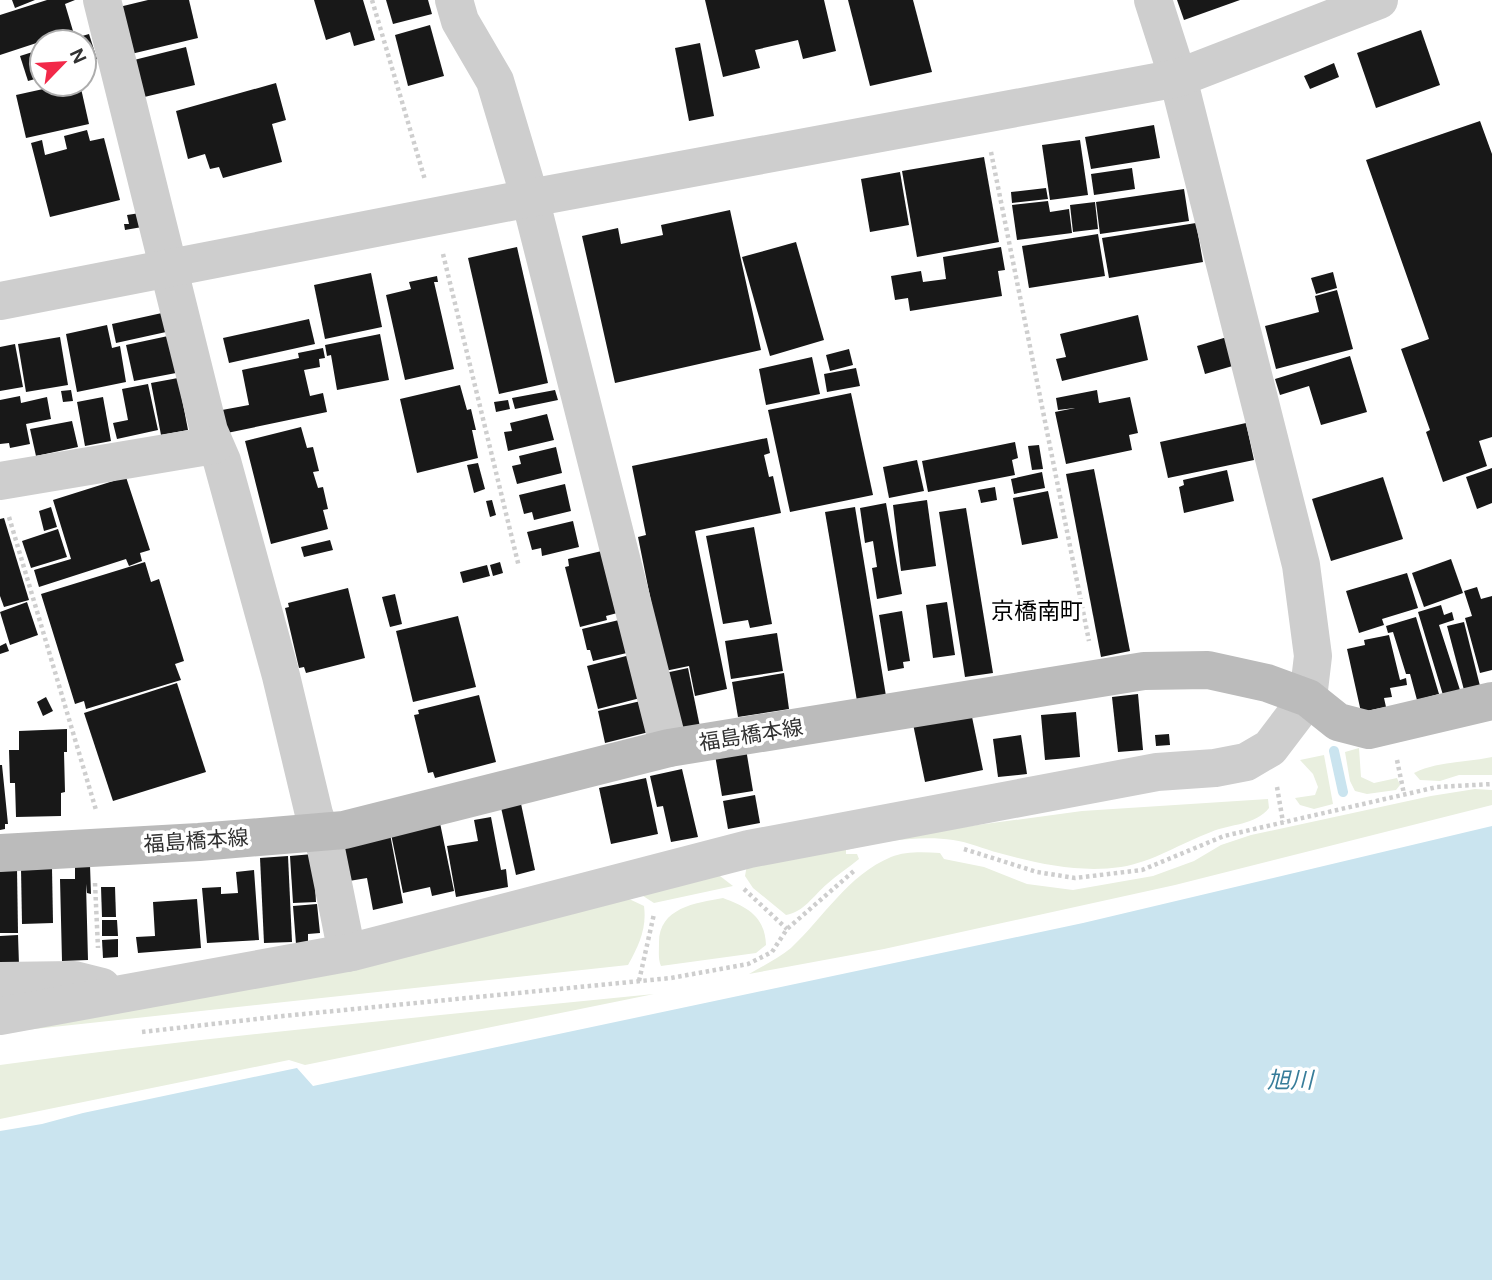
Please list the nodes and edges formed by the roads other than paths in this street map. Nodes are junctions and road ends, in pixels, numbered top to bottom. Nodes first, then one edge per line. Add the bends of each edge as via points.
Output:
1 (102, 0) edge
2 (454, 0) edge
3 (1153, 0) edge
4 (1380, 0) edge
5 (1178, 78) junction
6 (530, 198) junction
7 (169, 269) junction
8 (0, 301) edge
9 (214, 445) junction
10 (4, 497) edge
11 (1308, 698) junction
12 (1492, 701) edge
13 (669, 748) junction
14 (320, 832) junction
15 (0, 853) edge
16 (347, 953) junction
17 (0, 981) edge
18 (113, 990) junction
19 (0, 1016) edge

1 - 7 street
2 - 6 street via 460,21 495,81
3 - 5 street
4 - 5 street
5 - 6 street
5 - 11 street via 1301,565 1313,656
6 - 7 street via 438,233
6 - 13 street
7 - 8 street
7 - 9 street
9 - 10 street
9 - 14 street via 267,622
11 - 12 main road, 福島橋本線 via 1338,722 1369,730
11 - 13 main road, 福島橋本線 via 1208,670 1144,671
11 - 16 street via 1270,748 1246,762 1157,772 724,855
13 - 14 main road, 福島橋本線 via 344,830
14 - 15 main road, 福島橋本線
14 - 16 street
16 - 18 street
17 - 18 street via 74,980
18 - 19 street

